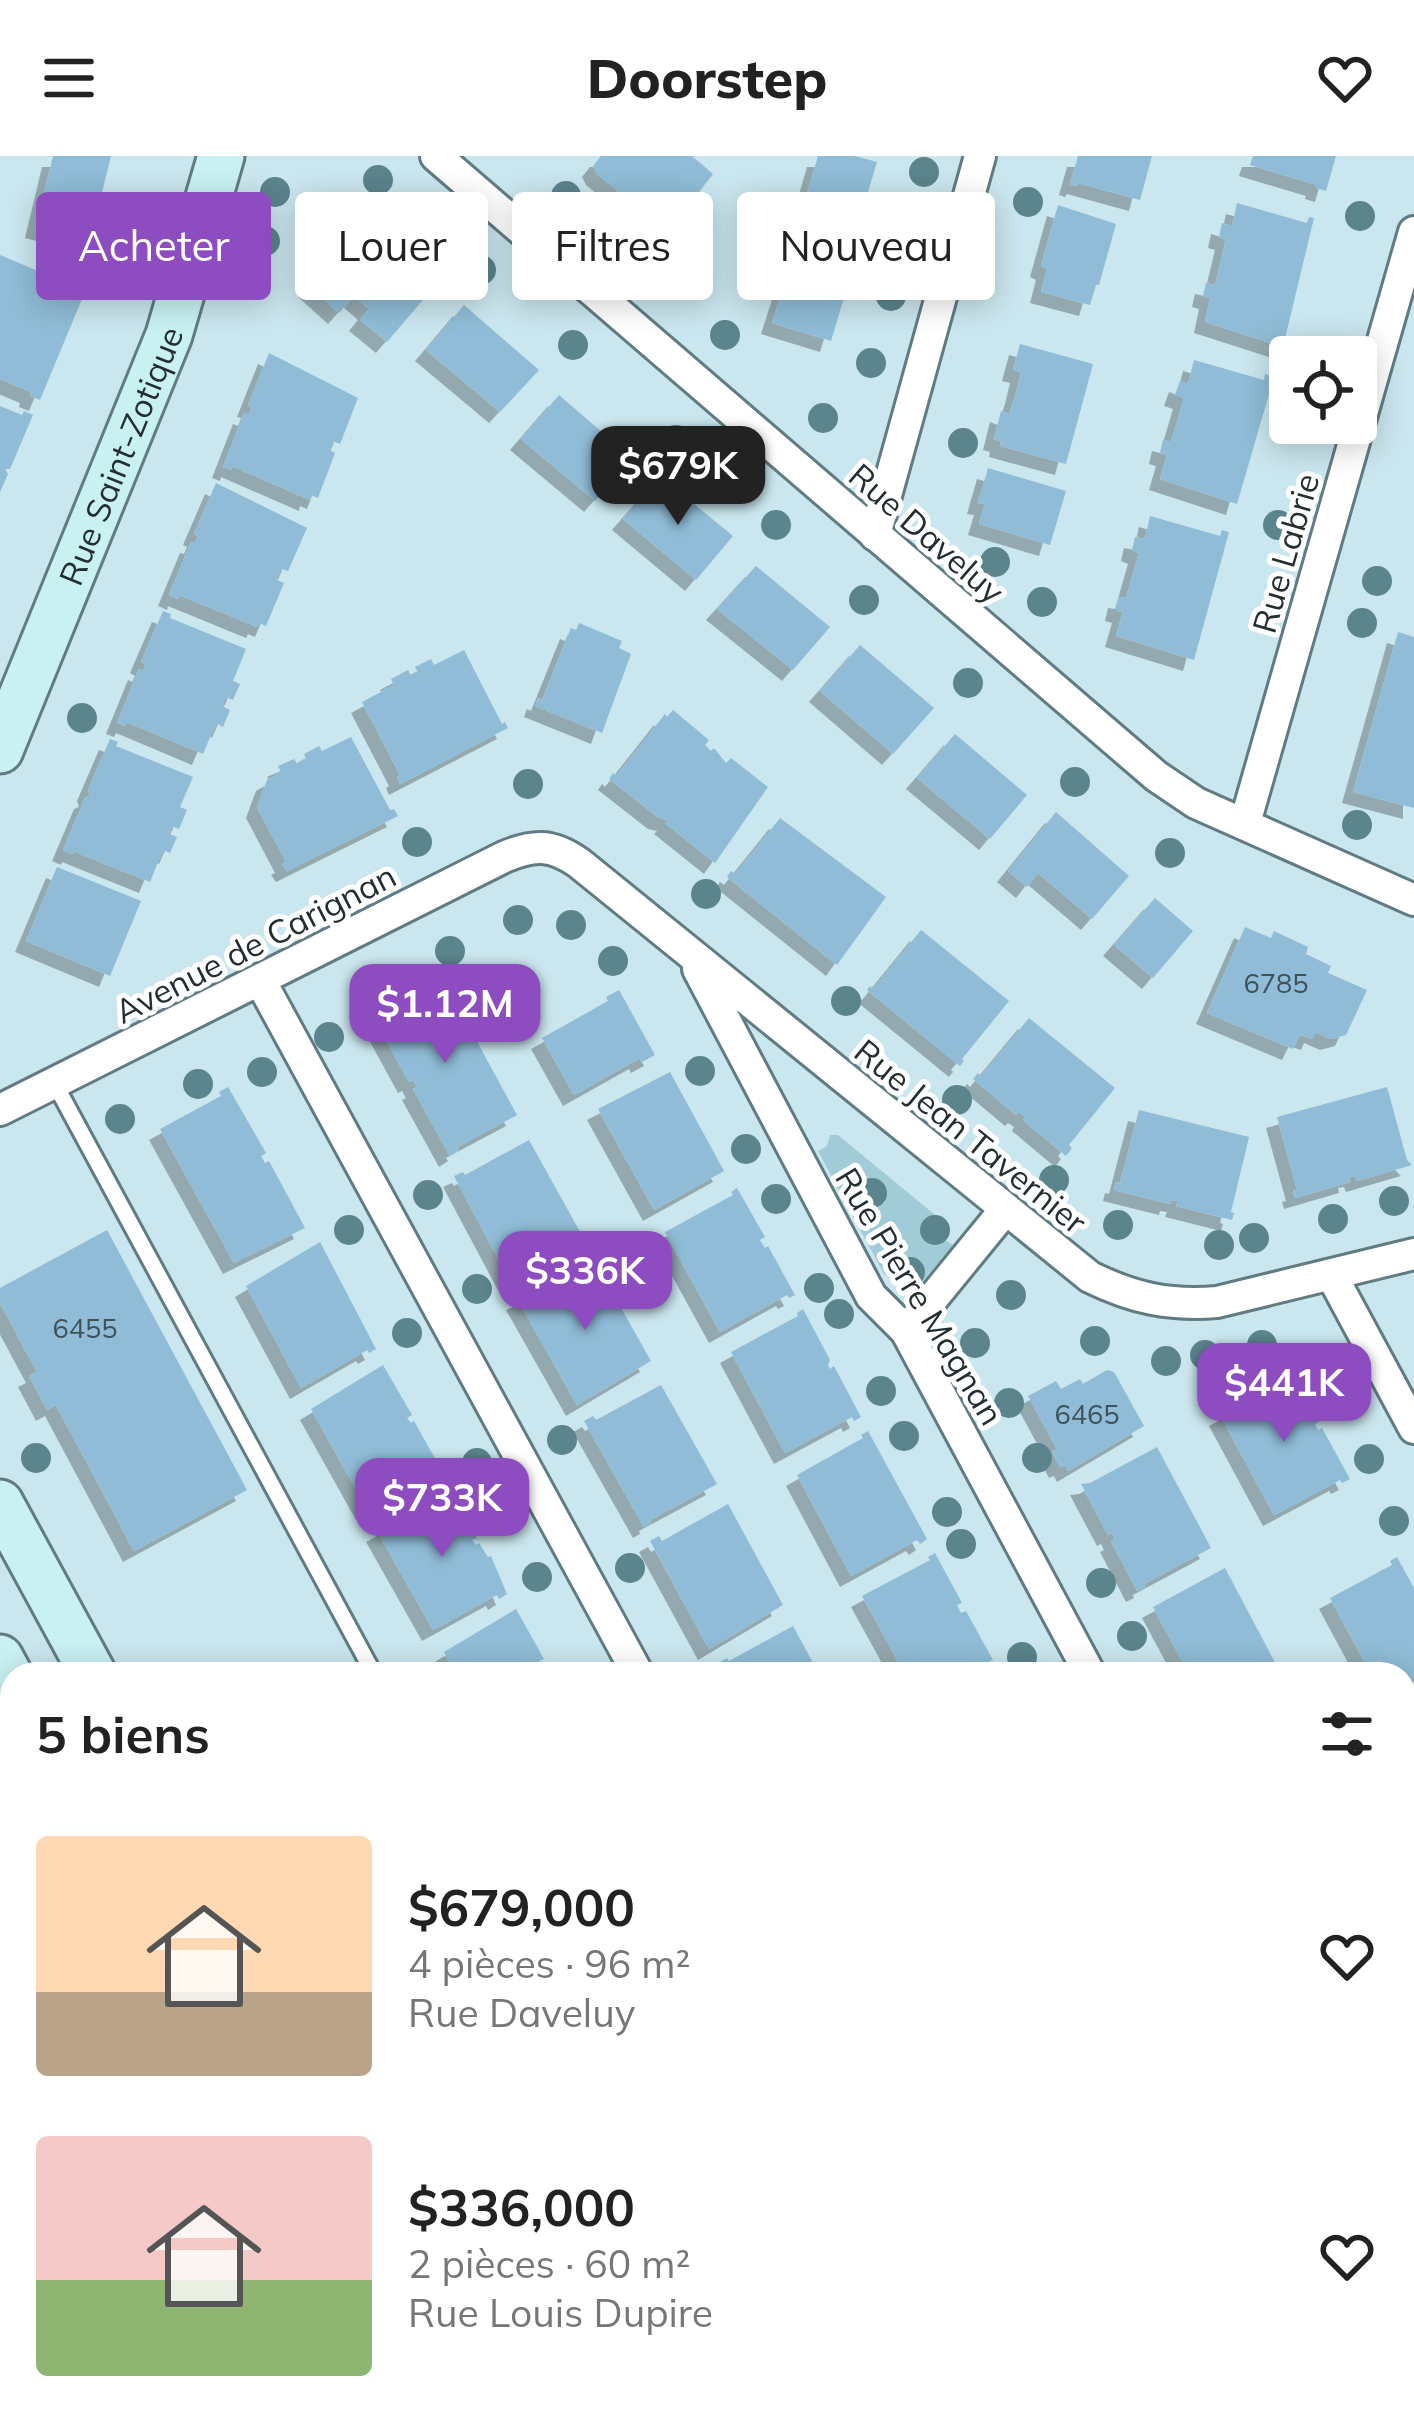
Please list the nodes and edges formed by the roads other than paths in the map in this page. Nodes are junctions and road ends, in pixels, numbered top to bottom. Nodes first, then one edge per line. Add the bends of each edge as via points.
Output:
1 (221, 156) edge
2 (436, 156) edge
3 (980, 156) edge
4 (1414, 232) edge
5 (1403, 308) edge
6 (875, 535) junction
7 (0, 750) edge
8 (1245, 824) junction
9 (544, 846) joint
10 (1414, 900) edge
11 (689, 953) junction
12 (261, 982) junction
13 (55, 1084) junction
14 (0, 1110) edge
15 (1004, 1211) junction
16 (1414, 1254) edge
17 (1332, 1276) junction
18 (906, 1330) junction
19 (1414, 1428) edge
20 (0, 1503) edge
21 (14, 1564) edge
22 (84, 1662) edge
23 (368, 1662) edge
24 (631, 1662) edge
25 (1084, 1662) edge

1 - 7 street, Rue Saint-Zotique via 169,334
2 - 6 street, Rue Daveluy
3 - 6 street
4 - 5 street, Rue Labrie
5 - 8 street, Rue Labrie
6 - 8 street, Rue Daveluy via 1118,747 1196,803
8 - 10 street, Rue Daveluy
9 - 11 street, Rue Jean Tavernier via 579,863
9 - 12 street, Avenue de Carignan via 504,857
11 - 15 street, Rue Jean Tavernier
11 - 18 street, Rue Pierre Magnan via 871,1296
12 - 13 street, Avenue de Carignan
12 - 24 street
13 - 14 street, Avenue de Carignan
13 - 23 lane
15 - 17 street, Rue Jean Tavernier via 1090,1277 1154,1302 1217,1302
15 - 18 street
16 - 17 street, Rue Jean Tavernier
17 - 19 street
18 - 25 street, Rue Pierre Magnan
20 - 21 street
21 - 22 street

